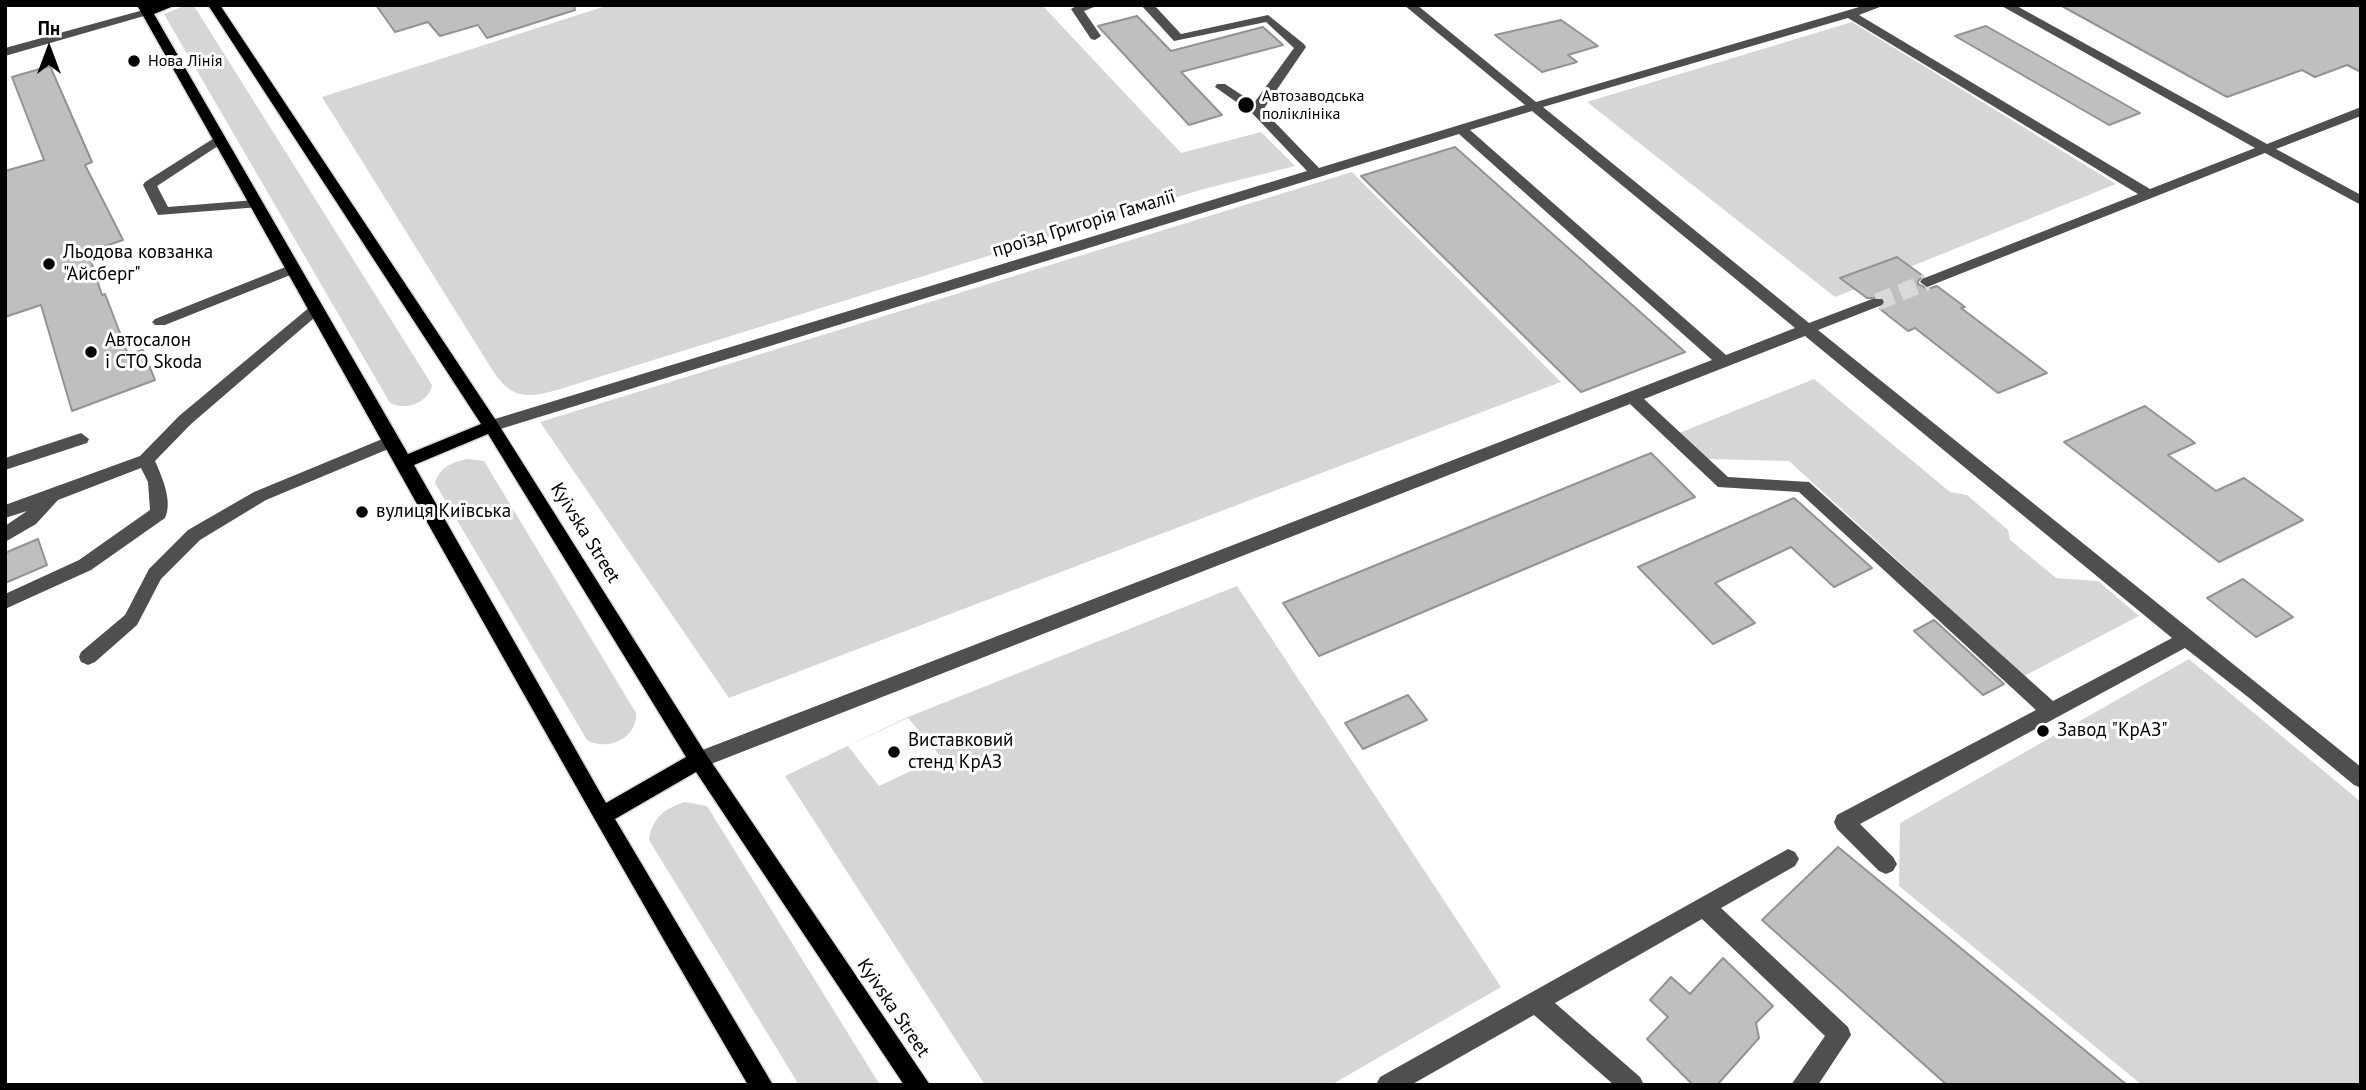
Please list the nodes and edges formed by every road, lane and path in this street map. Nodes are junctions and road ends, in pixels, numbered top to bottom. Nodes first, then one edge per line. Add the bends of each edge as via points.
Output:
1 (170, 5) edge
2 (214, 5) edge
3 (1093, 5) edge
4 (1147, 5) edge
5 (1410, 5) edge
6 (1879, 5) edge
7 (2006, 5) edge
8 (145, 9) edge
9 (1850, 14) junction
10 (1095, 36) dead end
11 (5, 52) edge
12 (1221, 87) dead end
13 (1535, 106) junction
14 (1256, 110) junction
15 (2361, 111) edge
16 (1461, 129) junction
17 (219, 139) junction
18 (2264, 148) junction
19 (1316, 173) junction
20 (2148, 194) junction
21 (2361, 201) edge
22 (256, 204) junction
23 (293, 269) junction
24 (1927, 282) tunnel mouth
25 (1877, 302) tunnel mouth
26 (316, 309) junction
27 (160, 322) dead end
28 (1809, 329) junction
29 (1724, 362) junction
30 (1633, 398) junction
31 (491, 426) junction
32 (81, 439) dead end
33 (392, 441) junction
34 (49, 448) junction
35 (5, 454) edge
36 (146, 460) junction
37 (404, 462) junction
38 (5, 464) edge
39 (52, 496) junction
40 (5, 512) edge
41 (5, 535) edge
42 (5, 603) edge
43 (2186, 639) junction
44 (88, 657) dead end
45 (2051, 711) junction
46 (699, 760) junction
47 (2361, 779) edge
48 (602, 816) junction
49 (1788, 859) dead end
50 (1886, 864) dead end
51 (1704, 907) junction
52 (1536, 1001) junction
53 (761, 1085) edge
54 (918, 1085) edge
55 (1388, 1085) edge
56 (1632, 1085) edge
57 (1803, 1085) edge

1 - 8 main road
2 - 31 main road, Kyivska Street
3 - 10 street via 1077,9
4 - 14 street via 1178,38 1268,18 1300,47
5 - 13 street
6 - 9 street, проїзд Григорія Гамалії
7 - 18 street
8 - 11 street
8 - 17 main road
9 - 13 street, проїзд Григорія Гамалії
9 - 20 street
12 - 14 street
13 - 16 street, проїзд Григорія Гамалії
13 - 28 street
14 - 19 street
15 - 18 street
16 - 19 street, проїзд Григорія Гамалії
16 - 29 street
17 - 22 main road
17 - 22 street via 150,185 163,212
18 - 20 street
18 - 21 street
19 - 31 street, проїзд Григорія Гамалії
20 - 24 street
22 - 23 main road
23 - 26 main road
23 - 27 street
25 - 28 street
26 - 33 main road
26 - 36 street via 184,420
28 - 29 street
28 - 43 street
29 - 30 street
30 - 45 street via 1724,483 1803,486
30 - 46 street
31 - 37 main road
31 - 46 main road, Kyivska Street
32 - 34 street
33 - 37 main road
33 - 44 street via 260,496 194,535 155,575 131,620
34 - 35 street
34 - 38 street
36 - 39 street
36 - 42 street via 156,482 159,513 85,565
37 - 48 main road
39 - 40 street
39 - 41 street via 30,519
43 - 45 street
43 - 47 street
45 - 50 street via 1844,822
46 - 48 main road
46 - 54 main road, Kyivska Street
48 - 53 main road
49 - 51 street
51 - 52 street
51 - 57 street via 1840,1035
52 - 55 street
52 - 56 street

